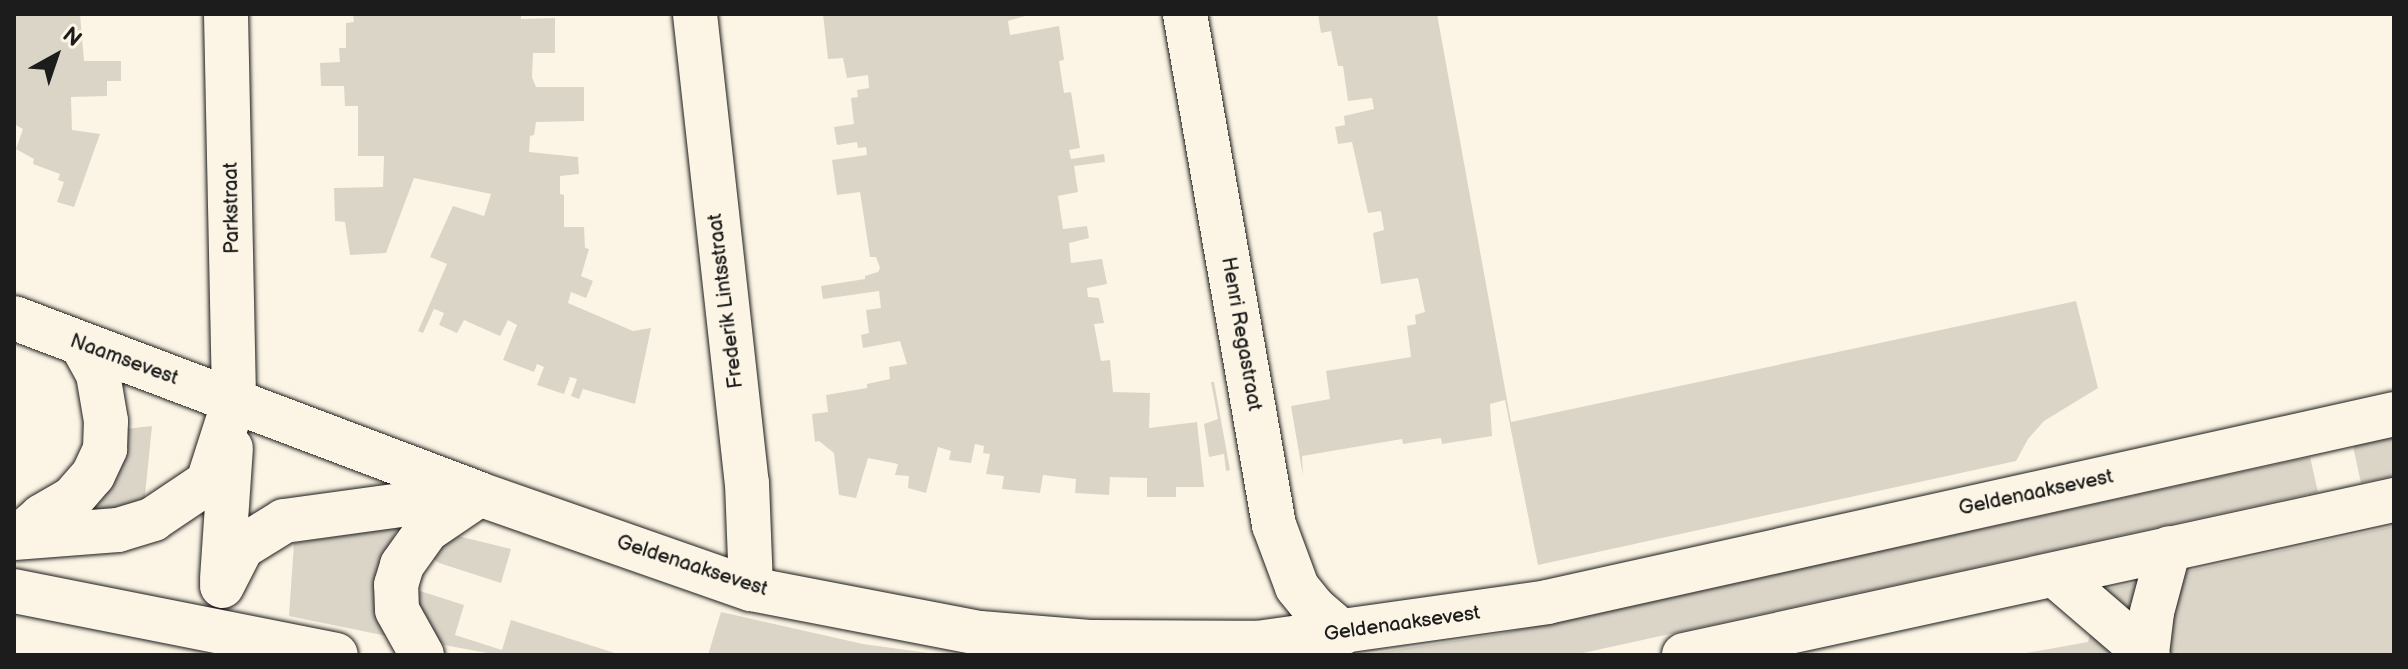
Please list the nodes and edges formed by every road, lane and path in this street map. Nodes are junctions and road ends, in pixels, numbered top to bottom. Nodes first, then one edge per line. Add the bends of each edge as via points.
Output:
1 (226, 14) edge
2 (695, 14) edge
3 (1185, 14) edge
4 (14, 318) edge
5 (82, 345) junction
6 (234, 401) junction
7 (2394, 414) edge
8 (479, 494) junction
9 (2394, 500) edge
10 (15, 538) edge
11 (2169, 548) junction
12 (2056, 576) junction
13 (222, 586) junction
14 (751, 589) junction
15 (14, 591) edge
16 (1343, 633) junction
17 (213, 647) edge
18 (2147, 654) edge
19 (336, 655) edge
20 (422, 655) edge
21 (1684, 655) edge

1 - 6 main road, Parkstraat
2 - 14 main road, Frederik Lintsstraat via 747,483
3 - 16 main road, Henri Regastraat via 1274,525 1297,587
4 - 5 main road, Naamsevest
5 - 6 main road, Naamsevest
5 - 10 main road via 98,374 105,449 93,475 72,499
6 - 8 main road, Geldenaaksevest
6 - 10 main road via 208,482 153,519 118,530
6 - 13 main road
7 - 16 main road, Geldenaaksevest via 1547,602
8 - 13 main road via 284,521 242,547
8 - 14 main road, Geldenaaksevest
8 - 20 main road via 427,530 402,565 397,610
9 - 11 main road
11 - 12 main road
11 - 18 main road
12 - 18 main road
12 - 21 main road
13 - 17 main road
14 - 16 main road, Geldenaaksevest via 980,633 1093,642 1257,643
15 - 17 main road
17 - 19 main road

